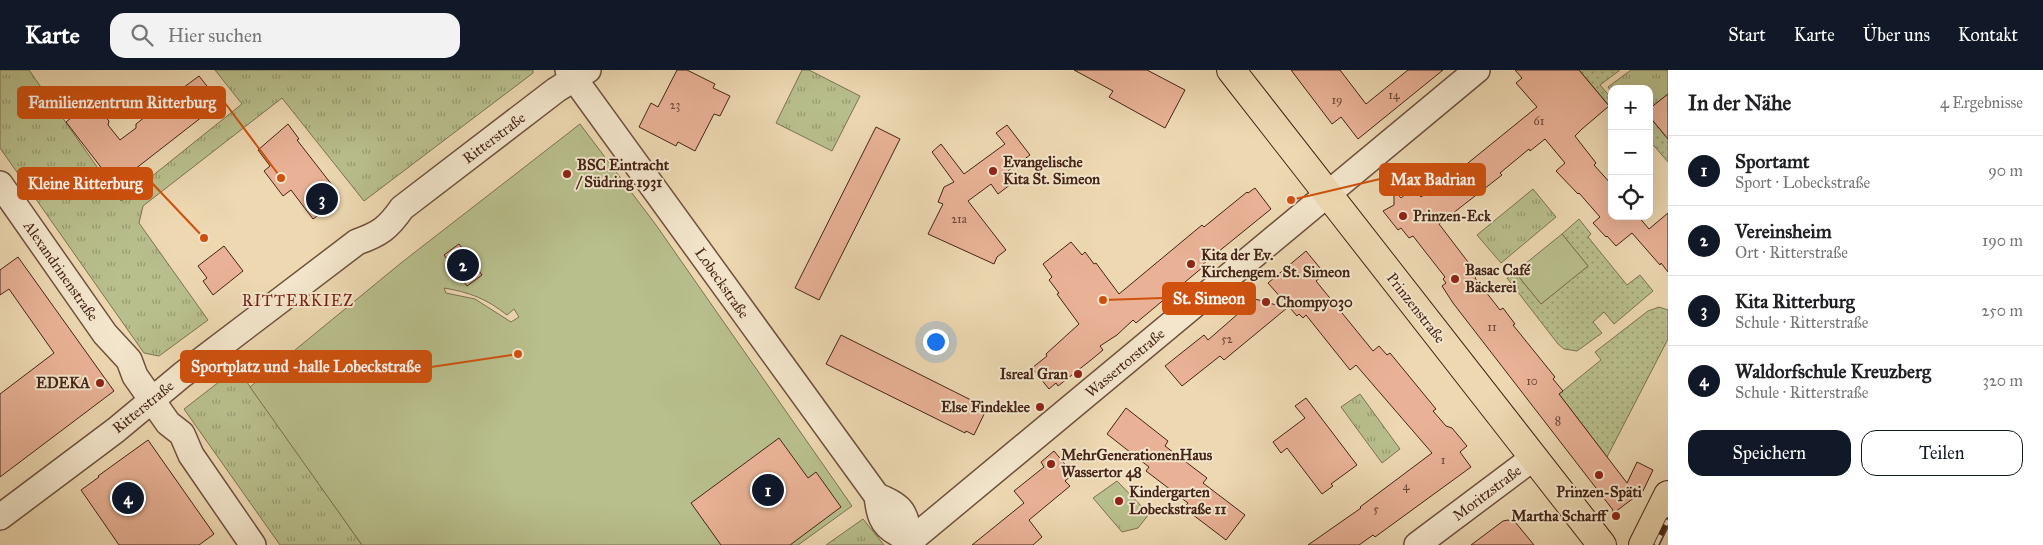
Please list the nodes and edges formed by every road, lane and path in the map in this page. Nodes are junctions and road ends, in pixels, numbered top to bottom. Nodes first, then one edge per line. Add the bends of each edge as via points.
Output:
1 (1231, 70) edge
2 (1478, 70) edge
3 (577, 73) edge
4 (0, 184) edge
5 (1327, 193) junction
6 (152, 400) junction
7 (1533, 458) junction
8 (1668, 495) edge
9 (0, 517) edge
10 (912, 543) edge
11 (253, 545) edge
12 (1417, 545) edge
13 (1602, 545) edge
14 (1643, 545) edge

1 - 5 main road, Prinzenstraße
2 - 5 street, Wassertorstraße
3 - 6 street, Ritterstraße via 402,208 381,214 368,224 357,242
3 - 10 street, Lobeckstraße via 877,496 879,515 890,529
4 - 6 street, Alexandrinenstraße via 105,334 119,361 135,376
5 - 7 main road, Prinzenstraße
5 - 10 street, Wassertorstraße
6 - 9 street, Ritterstraße
6 - 11 street, Alexandrinenstraße via 168,423 182,434 191,455
7 - 12 street, Moritzstraße
7 - 13 main road, Prinzenstraße
8 - 14 main road

